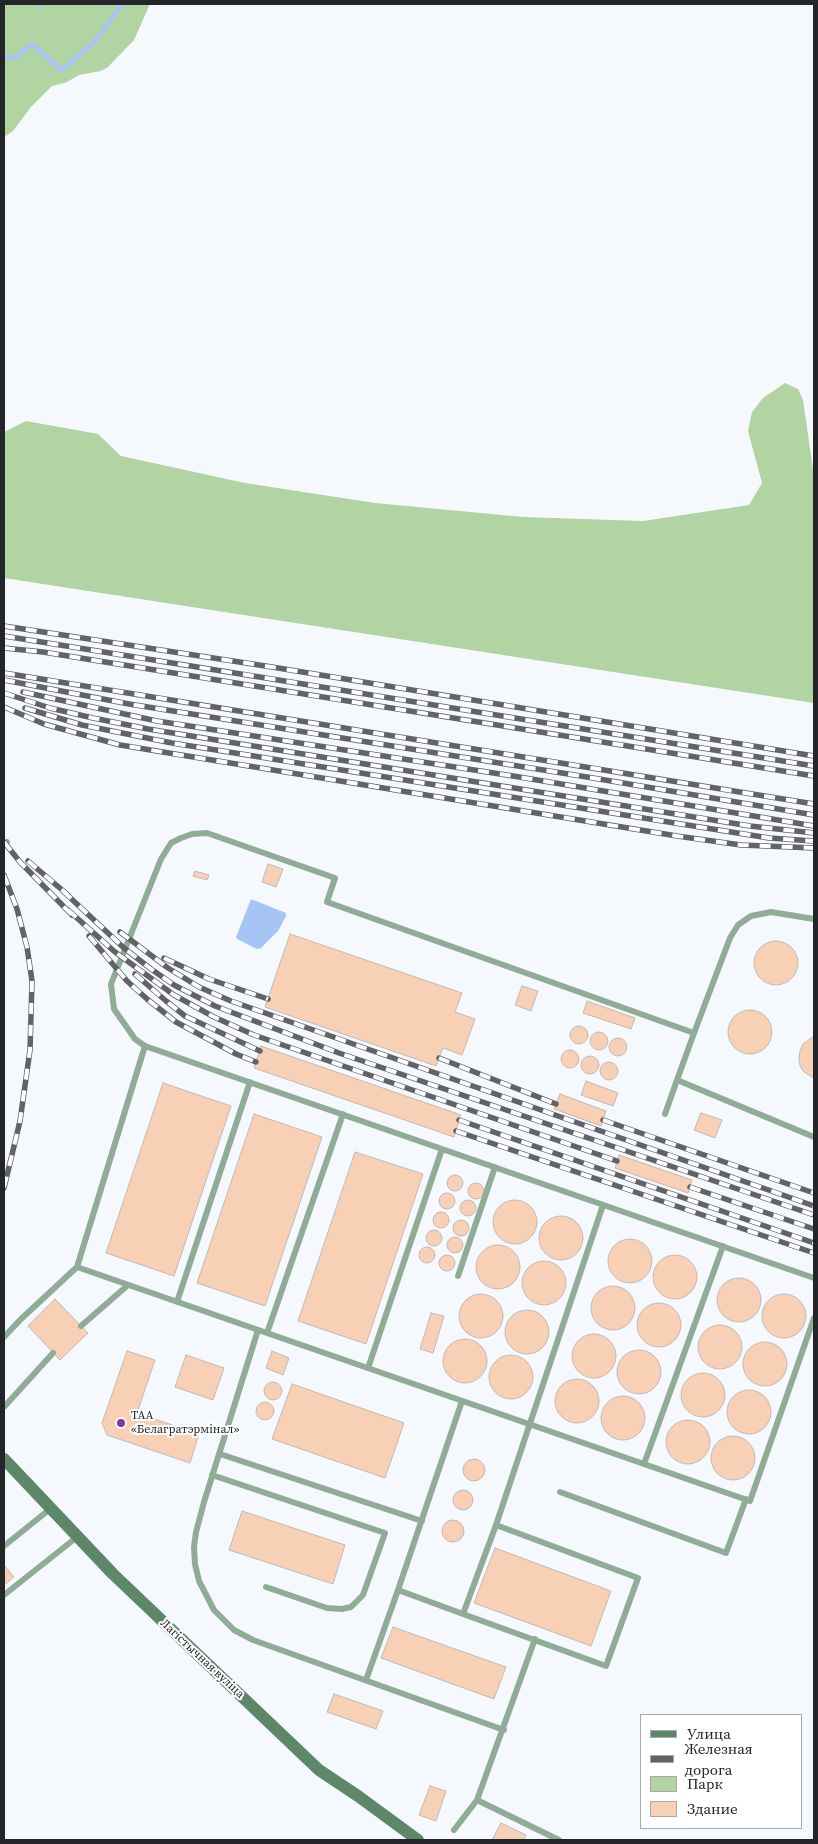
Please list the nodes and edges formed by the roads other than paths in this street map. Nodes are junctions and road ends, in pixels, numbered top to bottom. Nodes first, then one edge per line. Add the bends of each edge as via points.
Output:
1 (814, 919) edge
2 (694, 1033) junction
3 (145, 1046) junction
4 (677, 1080) junction
5 (250, 1082) junction
6 (343, 1114) junction
7 (665, 1114) dead end
8 (814, 1136) edge
9 (442, 1149) junction
10 (495, 1167) junction
11 (603, 1205) junction
12 (723, 1246) junction
13 (77, 1267) junction
14 (458, 1276) dead end
15 (814, 1278) edge
16 (128, 1285) junction
17 (177, 1302) junction
18 (814, 1318) edge
19 (81, 1326) dead end
20 (258, 1330) junction
21 (267, 1333) junction
22 (4, 1337) edge
23 (53, 1353) dead end
24 (368, 1368) junction
25 (462, 1401) junction
26 (4, 1407) edge
27 (531, 1425) junction
28 (220, 1454) junction
29 (4, 1459) edge
30 (644, 1464) junction
31 (212, 1475) junction
32 (560, 1492) dead end
33 (746, 1499) junction
34 (50, 1508) junction
35 (422, 1521) junction
36 (496, 1525) junction
37 (77, 1537) junction
38 (4, 1546) edge
39 (266, 1587) dead end
40 (398, 1590) junction
41 (4, 1595) edge
42 (463, 1614) junction
43 (535, 1640) junction
44 (366, 1680) junction
45 (504, 1730) junction
46 (477, 1800) junction
47 (454, 1830) dead end
48 (418, 1840) edge
49 (559, 1840) edge

1 - 2 lane via 771,912 751,916 738,925 730,938
2 - 3 lane via 327,902 335,878 207,834 192,834 171,843 161,859 110,984 114,1010 135,1040
2 - 4 lane
3 - 5 lane
3 - 13 lane
4 - 7 lane
4 - 8 lane
5 - 6 lane
5 - 17 lane
6 - 9 lane
6 - 21 lane
9 - 10 lane
9 - 24 lane
10 - 11 lane
10 - 14 lane
11 - 12 lane
11 - 27 lane
12 - 15 lane
12 - 30 lane
13 - 16 lane
13 - 22 lane
16 - 17 lane
16 - 19 lane
17 - 20 lane
18 - 33 lane via 750,1501
20 - 21 lane
20 - 28 lane
21 - 24 lane
23 - 26 lane
24 - 25 lane
25 - 27 lane
25 - 35 lane
27 - 30 lane
27 - 36 lane
28 - 31 lane
28 - 35 lane
29 - 34 street, Лагістычная вуліца
30 - 33 lane
31 - 39 lane via 385,1533 363,1595 351,1607 327,1608
31 - 44 lane via 194,1547 199,1581 214,1610 234,1630 253,1640
32 - 33 lane via 726,1553
34 - 37 street, Лагістычная вуліца
34 - 38 lane
35 - 40 lane
36 - 42 lane
36 - 43 lane via 638,1578 606,1666
37 - 41 lane
37 - 48 street, Лагістычная вуліца via 319,1770
40 - 42 lane
40 - 44 lane
42 - 43 lane
43 - 45 lane
44 - 45 lane
45 - 46 lane
46 - 47 lane
46 - 49 lane

